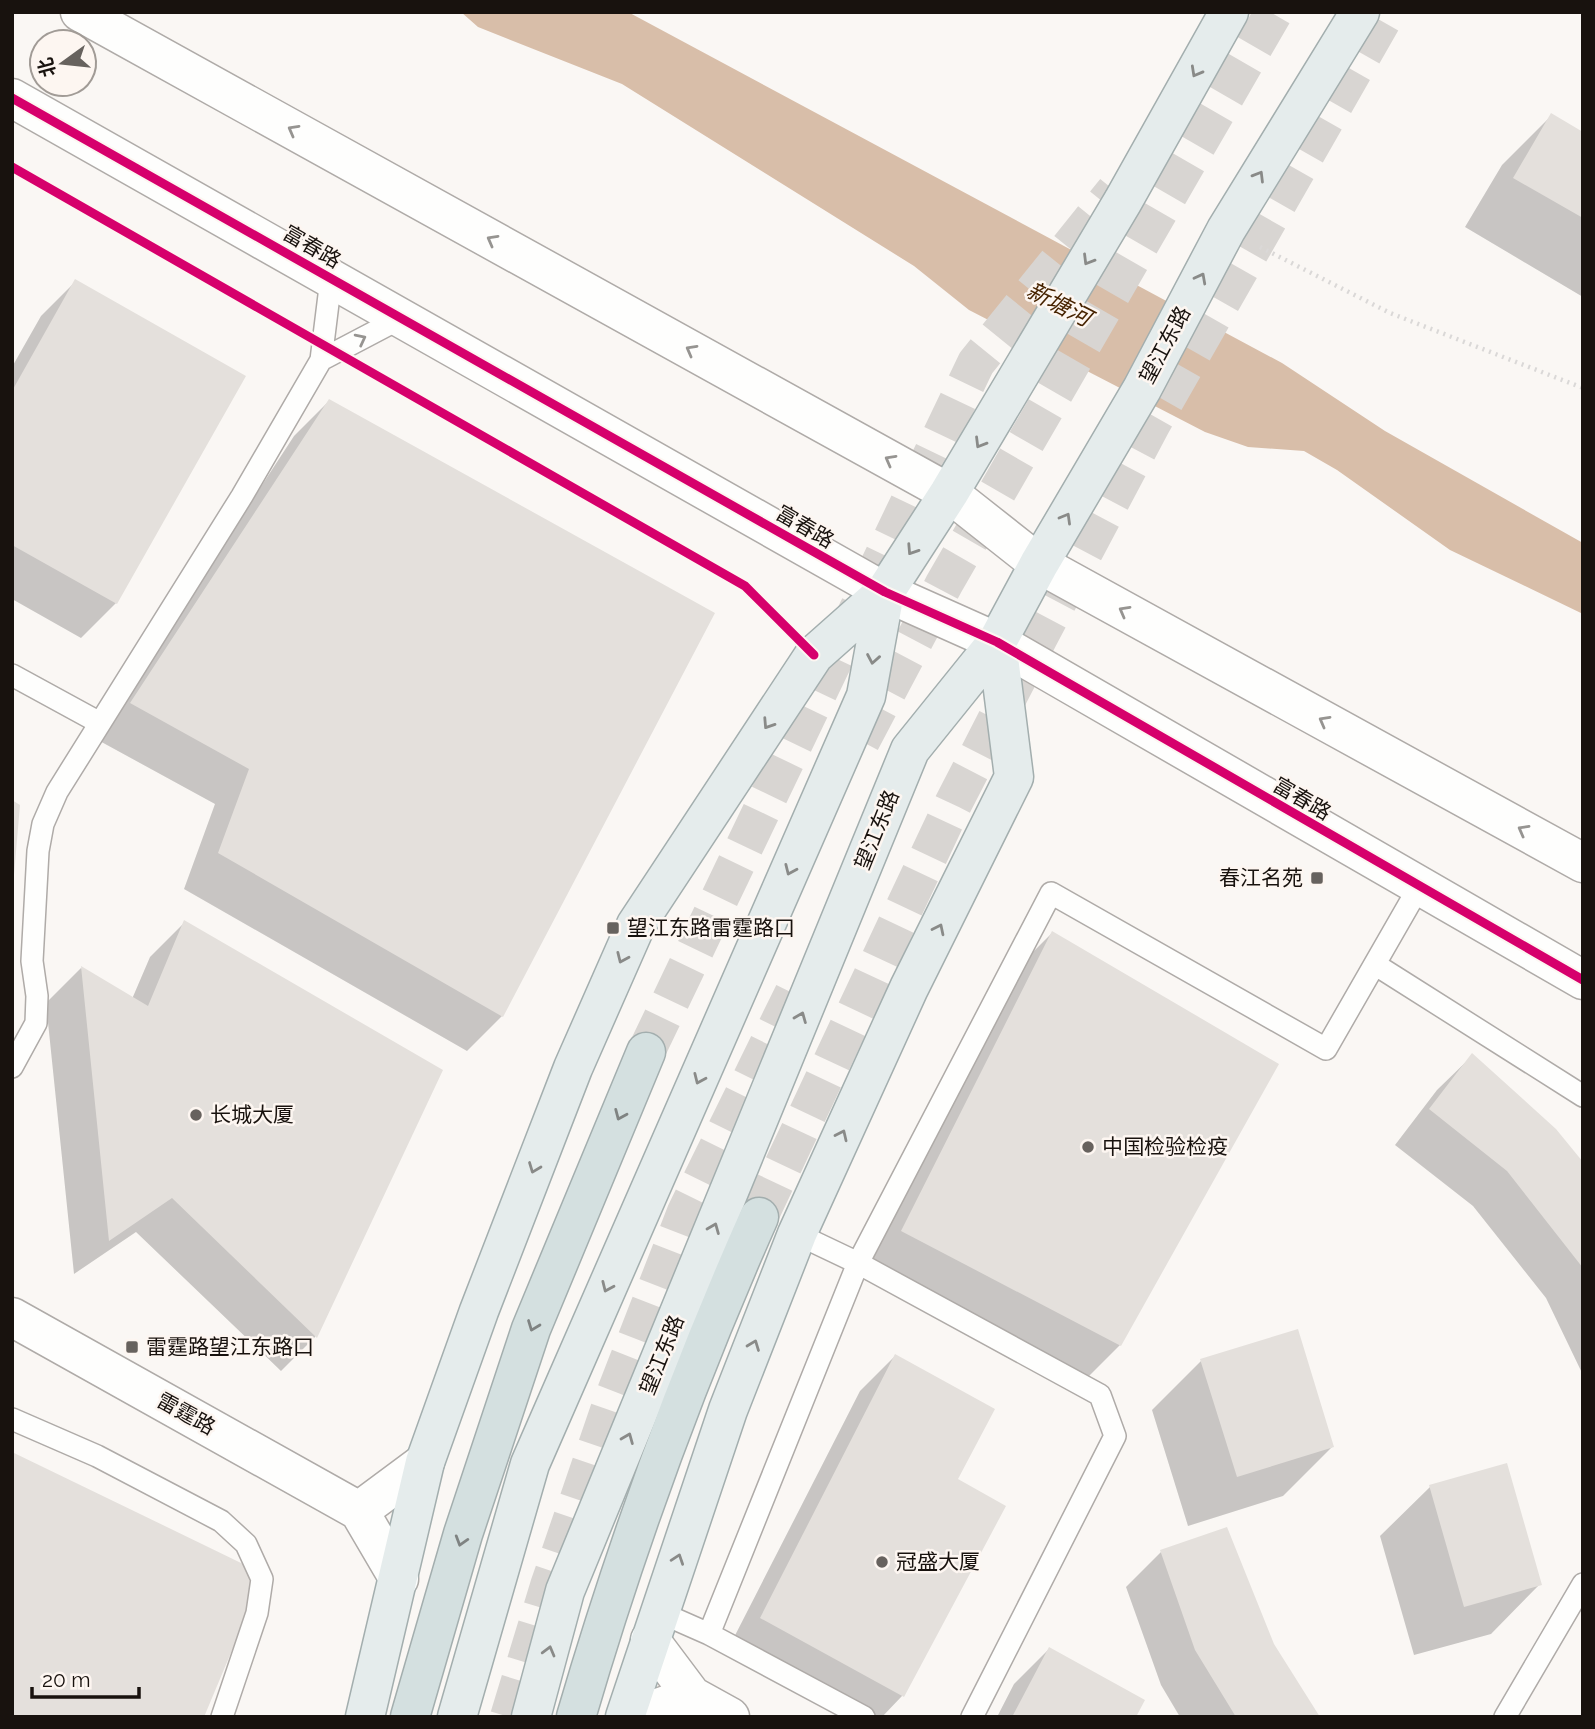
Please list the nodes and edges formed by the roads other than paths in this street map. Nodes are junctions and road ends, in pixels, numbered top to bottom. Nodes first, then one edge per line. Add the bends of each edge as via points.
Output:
1 (80, 12) edge
2 (1229, 12) edge
3 (1360, 12) edge
4 (12, 98) edge
5 (331, 279) junction
6 (401, 318) junction
7 (321, 360) junction
8 (950, 493) junction
9 (1039, 565) junction
10 (885, 592) junction
11 (997, 642) junction
12 (12, 675) edge
13 (100, 723) junction
14 (1583, 863) edge
15 (1419, 887) junction
16 (1376, 965) junction
17 (1583, 980) edge
18 (646, 1052) tunnel mouth
19 (12, 1067) edge
20 (1583, 1096) edge
21 (759, 1216) tunnel mouth
22 (797, 1234) junction
23 (858, 1263) junction
24 (12, 1317) edge
25 (12, 1419) edge
26 (425, 1462) junction
27 (359, 1511) junction
28 (399, 1579) junction
29 (1583, 1584) edge
30 (655, 1626) junction
31 (709, 1634) junction
32 (692, 1696) junction
33 (222, 1717) edge
34 (365, 1717) edge
35 (410, 1717) edge
36 (457, 1717) edge
37 (531, 1717) edge
38 (576, 1717) edge
39 (625, 1717) edge
40 (632, 1717) edge
41 (730, 1717) edge
42 (864, 1717) edge
43 (972, 1717) edge
44 (1505, 1717) edge

8 -> 1 street
2 -> 8 main road
9 -> 3 main road, 望江东路 via 1225,232
4 - 5 street, 富春路
5 - 6 street, 富春路
5 - 7 lane
7 -> 6 lane
6 - 10 street, 富春路
7 - 13 lane
8 - 9 street
8 -> 10 main road
9 - 11 main road, 望江东路
14 -> 9 street
10 - 11 street, 富春路
10 -> 26 main road via 814,654 636,925 573,1068
10 -> 36 main road via 866,696 530,1464
11 - 15 street, 富春路
22 -> 11 main road via 909,988 1014,777
37 -> 11 main road, 望江东路 via 565,1591 911,750
12 - 13 lane
13 - 19 lane via 57,792 43,824 32,961 36,1023
15 - 16 lane
15 - 17 street, 富春路
16 - 20 lane
16 - 23 lane via 1326,1049 1051,893
18 -> 35 highway via 531,1328 463,1534
21 - 38 highway via 651,1481
22 - 23 lane
30 -> 22 main road via 728,1410
23 - 31 lane
23 - 43 lane via 1100,1395 1115,1436
24 - 27 street, 雷霆路
25 - 33 lane via 97,1456 210,1515 246,1544 262,1579 257,1614
26 - 27 street
26 - 28 main road
27 - 28 street
28 - 34 main road
29 - 44 lane
30 - 31 lane
30 - 32 street
30 - 39 main road
31 - 42 lane
32 - 40 street
32 - 41 street

